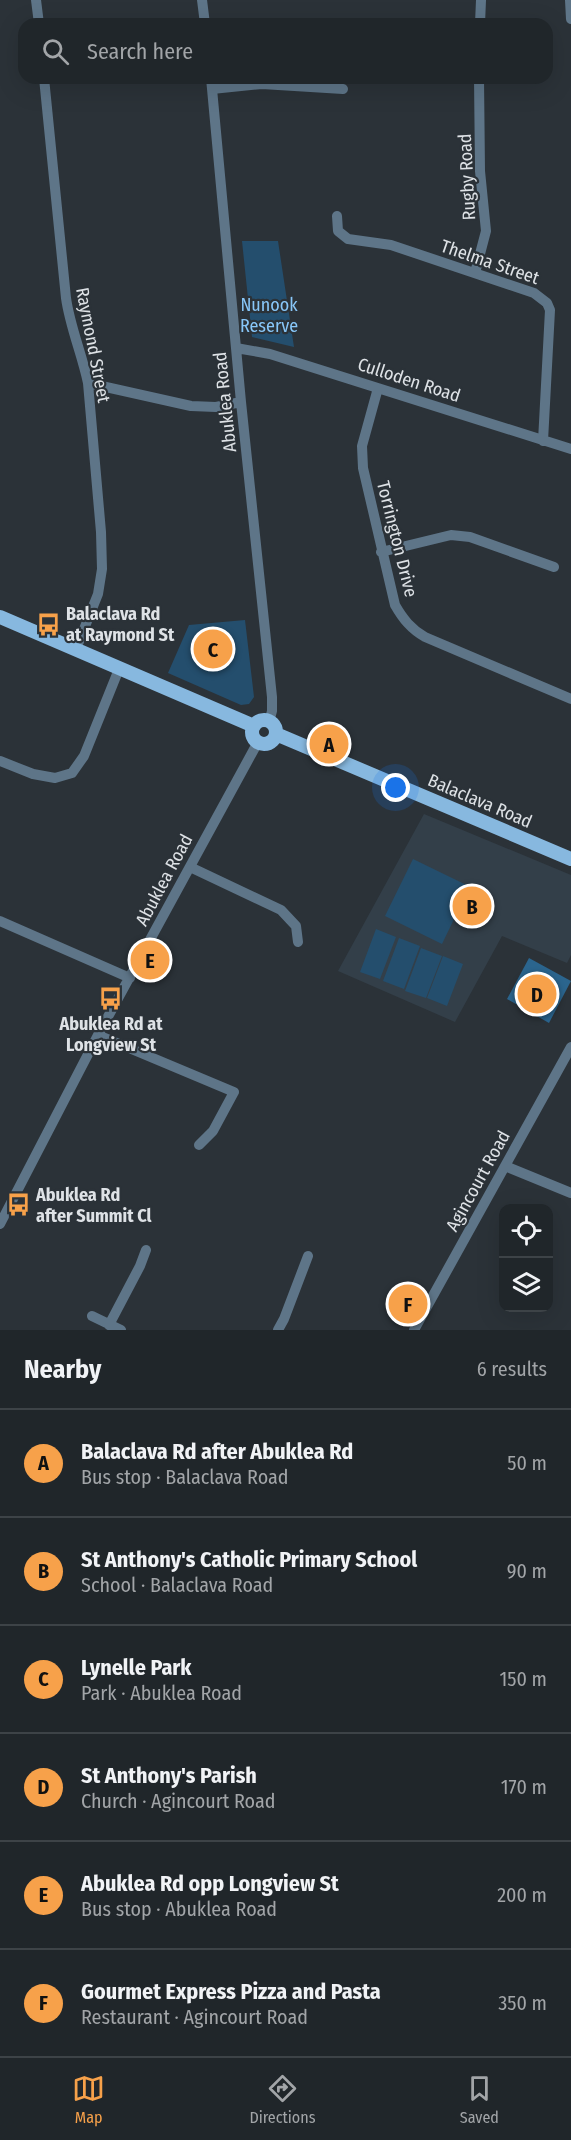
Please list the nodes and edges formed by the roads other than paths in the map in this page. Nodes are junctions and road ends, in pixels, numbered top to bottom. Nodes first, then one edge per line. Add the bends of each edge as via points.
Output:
1 (36, 0) edge
2 (202, 0) edge
3 (481, 0) edge
4 (570, 0) edge
5 (38, 18) edge
6 (204, 18) edge
7 (480, 18) edge
8 (571, 19) edge
9 (45, 84) edge
10 (212, 84) edge
11 (262, 84) edge
12 (479, 84) edge
13 (343, 89) dead end
14 (337, 216) dead end
15 (475, 273) junction
16 (236, 348) junction
17 (88, 383) junction
18 (378, 388) junction
19 (241, 402) junction
20 (543, 441) junction
21 (571, 449) edge
22 (381, 552) junction
23 (554, 567) dead end
24 (0, 617) edge
25 (76, 650) junction
26 (119, 669) junction
27 (571, 699) edge
28 (254, 726) junction
29 (272, 728) junction
30 (258, 742) junction
31 (0, 761) edge
32 (571, 859) edge
33 (190, 867) junction
34 (0, 921) edge
35 (298, 942) dead end
36 (130, 978) junction
37 (98, 1035) junction
38 (571, 1047) edge
39 (198, 1145) dead end
40 (506, 1166) junction
41 (571, 1193) edge
42 (0, 1224) edge
43 (146, 1250) dead end
44 (308, 1256) dead end
45 (92, 1316) dead end
46 (109, 1325) junction
47 (122, 1330) edge
48 (278, 1330) edge
49 (414, 1330) edge

1 - 5 street
2 - 6 street
3 - 7 street
4 - 8 street
9 - 17 street, Raymond Street via 66,298
10 - 16 street, Abuklea Road
11 - 13 street
12 - 15 street, Rugby Road via 480,171 486,231
14 - 15 street, Thelma Street via 338,231 348,239 391,245
15 - 20 street, Thelma Street via 534,293 550,310
16 - 18 street, Culloden Road via 270,354
16 - 19 street, Abuklea Road
17 - 19 street via 191,406
17 - 25 street, Raymond Street via 102,569 98,594
18 - 20 street, Culloden Road
18 - 22 street, Torrington Drive via 362,446
19 - 29 street, Abuklea Road
20 - 21 street, Culloden Road
22 - 23 street via 452,535 470,537
22 - 27 street, Torrington Drive via 395,605 413,630
24 - 25 main road
25 - 26 main road
26 - 28 main road
26 - 31 street via 84,756 72,773 56,778
28 - 29 main road via 261,721
28 - 30 main road via 253,736
29 - 30 main road via 269,743
29 - 32 main road, Balaclava Road
30 - 33 street, Abuklea Road
33 - 35 street via 281,910 296,926
33 - 36 street, Abuklea Road
34 - 36 street
36 - 37 street, Abuklea Road
37 - 39 street via 234,1092 213,1131
37 - 42 street, Abuklea Road
38 - 40 street, Agincourt Road
40 - 41 street
40 - 49 street, Agincourt Road
43 - 46 street
44 - 48 street
45 - 46 street
46 - 47 street

